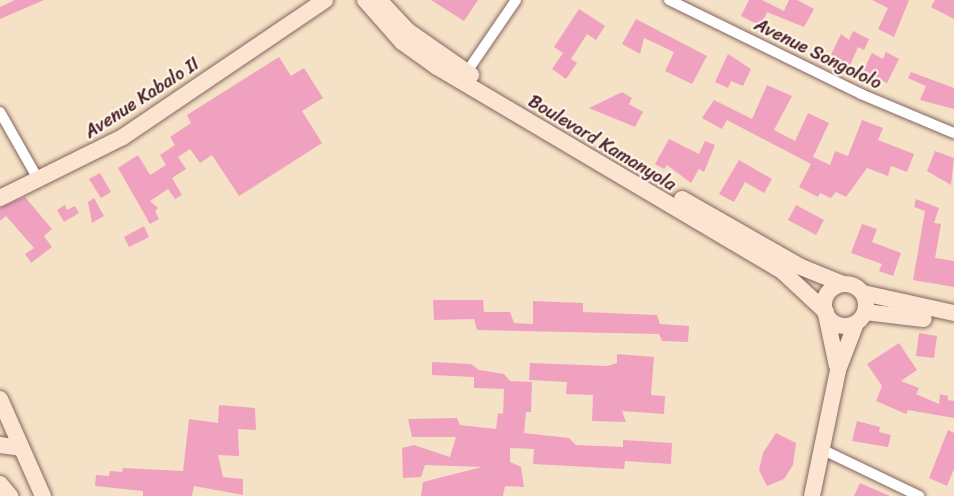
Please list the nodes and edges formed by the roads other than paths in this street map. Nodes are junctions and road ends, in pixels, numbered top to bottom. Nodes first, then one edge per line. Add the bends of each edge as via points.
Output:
1 (326, 0) edge
2 (365, 0) edge
3 (379, 0) edge
4 (516, 0) edge
5 (669, 0) edge
6 (463, 77) junction
7 (0, 112) edge
8 (954, 133) edge
9 (38, 179) junction
10 (662, 194) junction
11 (0, 198) edge
12 (843, 284) junction
13 (863, 292) junction
14 (826, 313) junction
15 (954, 313) edge
16 (860, 317) junction
17 (954, 323) edge
18 (838, 370) junction
19 (0, 399) edge
20 (0, 445) edge
21 (21, 448) junction
22 (822, 449) junction
23 (0, 484) edge
24 (36, 492) edge
25 (10, 496) edge
26 (812, 496) edge
27 (919, 496) edge

1 - 9 main road, Avenue Kabalo II via 123,137
2 - 6 main road, Boulevard Kamanyola via 402,42
3 - 6 main road, Boulevard Kamanyola via 408,31
4 - 6 street
5 - 8 street, Avenue Songololo via 861,94
6 - 10 main road, Boulevard Kamanyola
7 - 9 street
9 - 11 main road, Avenue Kabalo II
10 - 12 main road, Boulevard Kamanyola via 801,267
10 - 14 main road, Boulevard Kamanyola via 788,276
12 - 13 main road via 854,285
12 - 14 main road via 828,292
13 - 15 main road
13 - 16 main road
14 - 16 main road via 838,324
14 - 18 main road
16 - 17 main road
16 - 18 main road
18 - 22 main road
19 - 21 main road
20 - 21 main road
21 - 24 main road
22 - 26 main road
22 - 27 street
23 - 25 main road

